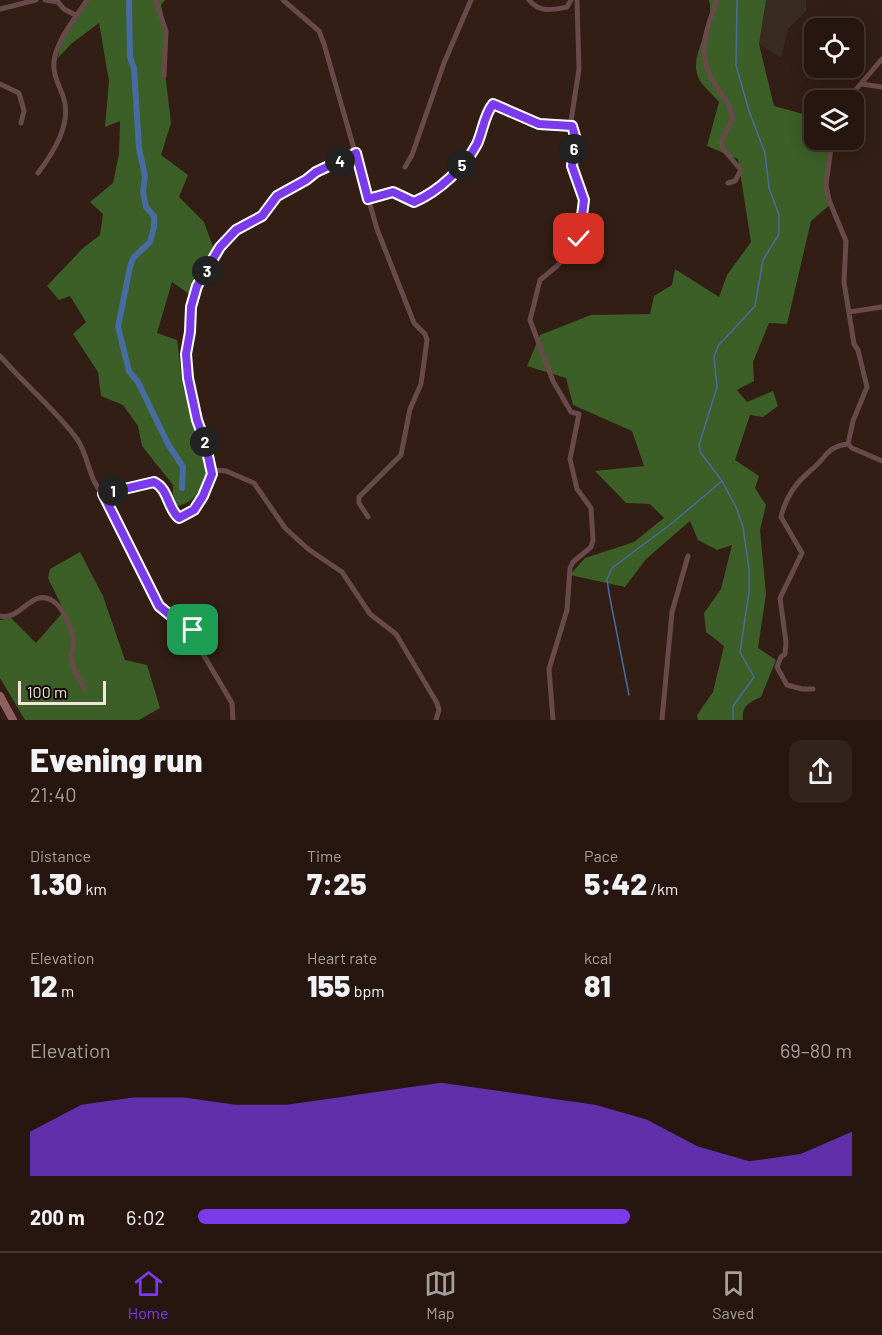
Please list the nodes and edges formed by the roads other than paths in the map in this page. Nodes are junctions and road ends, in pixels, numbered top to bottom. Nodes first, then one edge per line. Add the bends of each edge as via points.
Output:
1 (36, 0) edge
2 (45, 0) edge
3 (87, 0) edge
4 (154, 0) edge
5 (283, 0) edge
6 (471, 0) edge
7 (529, 0) edge
8 (571, 0) edge
9 (577, 0) edge
10 (717, 0) edge
11 (0, 9) edge
12 (77, 16) junction
13 (882, 59) edge
14 (164, 76) dead end
15 (0, 84) edge
16 (862, 84) junction
17 (882, 87) edge
18 (854, 90) edge
19 (21, 123) dead end
20 (572, 126) junction
21 (831, 150) edge
22 (356, 153) junction
23 (405, 166) dead end
24 (38, 173) dead end
25 (728, 183) dead end
26 (368, 199) junction
27 (882, 307) edge
28 (849, 312) junction
29 (0, 356) edge
30 (848, 444) junction
31 (882, 461) edge
32 (211, 472) junction
33 (103, 494) junction
34 (368, 517) dead end
35 (688, 556) dead end
36 (0, 616) edge
37 (85, 689) dead end
38 (813, 689) dead end
39 (0, 696) edge
40 (13, 720) edge
41 (233, 720) edge
42 (436, 720) edge
43 (553, 720) edge
44 (662, 720) edge

1 - 11 street
2 - 12 street via 58,3
3 - 12 street
4 - 14 street via 166,31
5 - 22 street via 319,31
6 - 23 street
7 - 8 street via 539,9 549,10 567,7
9 - 20 street via 579,69
10 - 25 street via 702,48 711,78 725,96 733,118 721,141 741,170 735,181
12 - 24 street via 55,56 53,70 64,100 61,134
13 - 16 street
15 - 19 street via 20,93 24,111
16 - 17 street
16 - 18 street
20 - 26 street via 539,124 493,104 467,159 428,197 414,202 393,192
20 - 43 street via 572,166 584,200 581,232 572,250 540,280 530,320 553,381 572,412 579,414 570,459 577,489 591,508 593,529 591,547 573,562 568,577 567,610 549,669
21 - 28 street via 826,185 846,241 844,282
22 - 26 street
22 - 32 street via 277,196 262,216 236,230 220,247 197,286 186,354 192,399
26 - 34 street via 410,314 427,340 421,384 410,409 401,454 359,497
27 - 28 street
28 - 30 street via 867,387
29 - 33 street via 75,437
30 - 31 street
30 - 38 street via 830,449 805,474 787,500 781,517 802,553 780,598 786,642 785,654 777,667 787,685
32 - 33 street via 194,510 179,518 163,489 154,482
32 - 42 street via 220,469 254,483 285,528 342,572 370,614 390,627 404,645 437,703
33 - 41 street via 159,606 195,634 232,703
35 - 44 street via 672,612
36 - 37 street via 13,615 37,598 49,598 58,604 74,645 70,658
39 - 40 street

